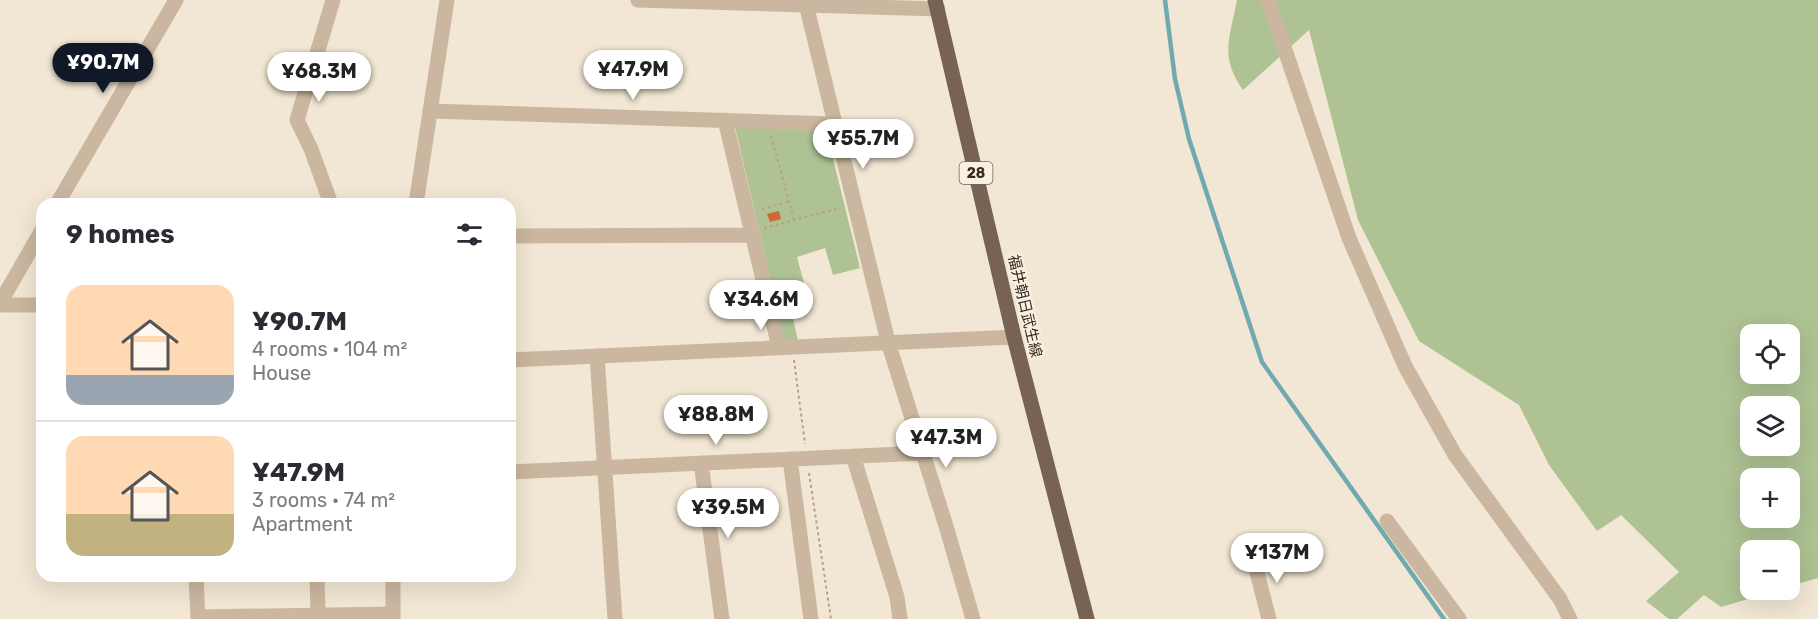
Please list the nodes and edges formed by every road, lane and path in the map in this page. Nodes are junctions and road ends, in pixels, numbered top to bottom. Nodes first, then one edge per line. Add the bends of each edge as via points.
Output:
1 (176, 0) edge
2 (333, 0) edge
3 (447, 0) edge
4 (638, 0) edge
5 (1268, 0) edge
6 (805, 3) edge
7 (937, 5) edge
8 (430, 111) junction
9 (725, 120) junction
10 (768, 122) junction
11 (835, 124) junction
12 (60, 198) edge
13 (329, 198) edge
14 (417, 198) edge
15 (789, 202) junction
16 (855, 205) junction
17 (747, 213) junction
18 (794, 220) junction
19 (758, 232) junction
20 (516, 236) edge
21 (36, 241) edge
22 (0, 304) edge
23 (36, 306) edge
24 (1014, 337) junction
25 (888, 342) junction
26 (786, 347) junction
27 (597, 356) junction
28 (516, 360) edge
29 (923, 453) junction
30 (853, 456) junction
31 (807, 458) junction
32 (790, 459) junction
33 (701, 463) junction
34 (606, 467) junction
35 (516, 472) edge
36 (1387, 521) dead end
37 (1253, 556) dead end
38 (196, 582) edge
39 (317, 582) edge
40 (393, 582) edge
41 (318, 615) junction
42 (393, 617) edge
43 (198, 618) edge
44 (615, 619) edge
45 (722, 619) edge
46 (811, 619) edge
47 (831, 619) edge
48 (900, 619) edge
49 (973, 619) edge
50 (1087, 619) edge
51 (1269, 619) edge
52 (1459, 619) edge
53 (1570, 619) edge

1 - 12 street
2 - 13 street via 297,120
3 - 8 street
4 - 6 street
5 - 53 street via 1349,238 1405,366 1455,455 1560,599
6 - 7 street
6 - 11 street
7 - 24 main road, 福井朝日武生線 / 28
8 - 9 street
8 - 14 street
9 - 10 street
9 - 17 street
10 - 11 street
10 - 15 path
11 - 16 street
15 - 17 path
15 - 18 path
16 - 18 path
16 - 25 street
17 - 19 street
18 - 19 path
19 - 20 street
19 - 26 street
21 - 22 street
22 - 23 street
24 - 25 street
24 - 50 main road, 福井朝日武生線 / 28
25 - 26 street
25 - 29 street
26 - 27 street
26 - 31 path
27 - 28 street
27 - 34 street
29 - 30 street
29 - 49 street
30 - 31 street
30 - 48 street via 897,597
31 - 32 street
31 - 47 path
32 - 33 street
32 - 46 street
33 - 34 street
33 - 45 street
34 - 35 street
34 - 44 street
36 - 52 street
37 - 51 street
38 - 43 street
39 - 41 street
40 - 42 street
41 - 42 street
41 - 43 street

